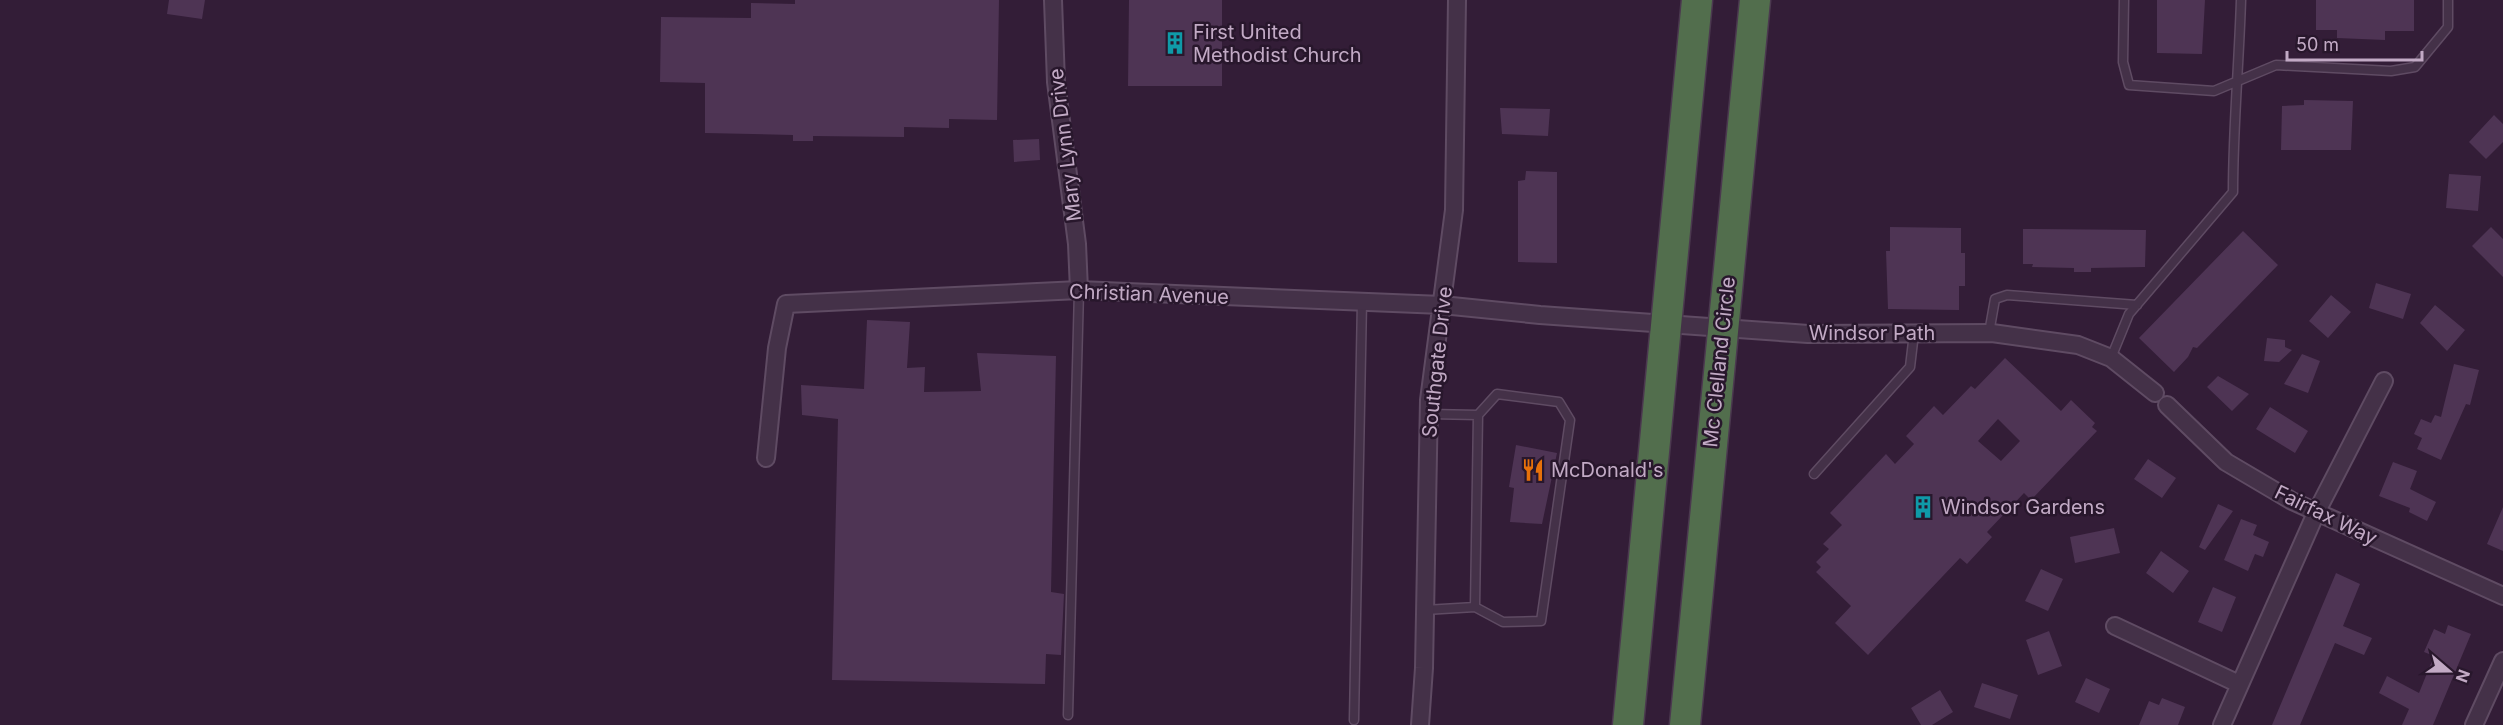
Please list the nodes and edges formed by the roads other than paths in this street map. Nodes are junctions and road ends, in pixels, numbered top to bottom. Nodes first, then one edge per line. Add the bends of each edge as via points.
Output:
1 (1053, 0) edge
2 (1457, 0) edge
3 (1697, 0) edge
4 (1755, 0) edge
5 (2124, 0) edge
6 (2241, 0) edge
7 (2448, 0) edge
8 (2239, 79) junction
9 (1078, 290) junction
10 (1362, 300) junction
11 (1442, 305) junction
12 (2137, 305) junction
13 (1666, 324) junction
14 (1722, 329) junction
15 (1914, 333) junction
16 (1989, 333) junction
17 (2078, 345) joint
18 (2111, 358) junction
19 (2384, 381) dead end
20 (1429, 414) junction
21 (1478, 416) junction
22 (766, 458) dead end
23 (1814, 474) dead end
24 (2316, 513) junction
25 (2503, 596) edge
26 (1475, 607) junction
27 (1425, 610) junction
28 (2115, 626) dead end
29 (2503, 661) edge
30 (2239, 684) junction
31 (1068, 715) dead end
32 (1354, 720) dead end
33 (1420, 725) edge
34 (1628, 725) edge
35 (1685, 725) edge
36 (2222, 725) edge
37 (2474, 725) edge

1 - 9 street, Mary Lynn Drive via 1056,82 1077,243
2 - 11 street, Southgate Drive via 1454,210
3 - 13 highway
4 - 14 highway, Mc Clelland Circle
5 - 8 lane via 2123,62 2129,85 2214,91
6 - 8 lane
7 - 8 lane via 2448,27 2415,67 2391,71 2276,65
8 - 12 lane via 2233,133 2233,192
9 - 10 street, Christian Avenue
9 - 22 street, Christian Avenue via 786,304 777,348
9 - 31 lane
10 - 11 street, Christian Avenue
10 - 32 lane
11 - 13 street, Christian Avenue
11 - 20 street, Southgate Drive
12 - 16 lane via 2007,295 1995,299
12 - 18 lane via 2129,314
13 - 14 street, Windsor Path
13 - 34 highway
14 - 15 street, Windsor Path via 1808,334
14 - 35 highway, Mc Clelland Circle
15 - 16 street, Windsor Path
15 - 23 lane via 1910,367
16 - 17 street, Windsor Path
17 - 18 street, Fairfax Way
18 - 24 street, Fairfax Way via 2161,399 2226,462
19 - 24 street
20 - 21 lane
20 - 27 street, Southgate Drive
21 - 26 lane
21 - 26 lane via 1497,394 1559,402 1570,420 1541,621 1503,622
24 - 25 street, Fairfax Way
24 - 30 street
26 - 27 lane
27 - 33 street, Southgate Drive
28 - 30 street
29 - 37 street
30 - 36 street

